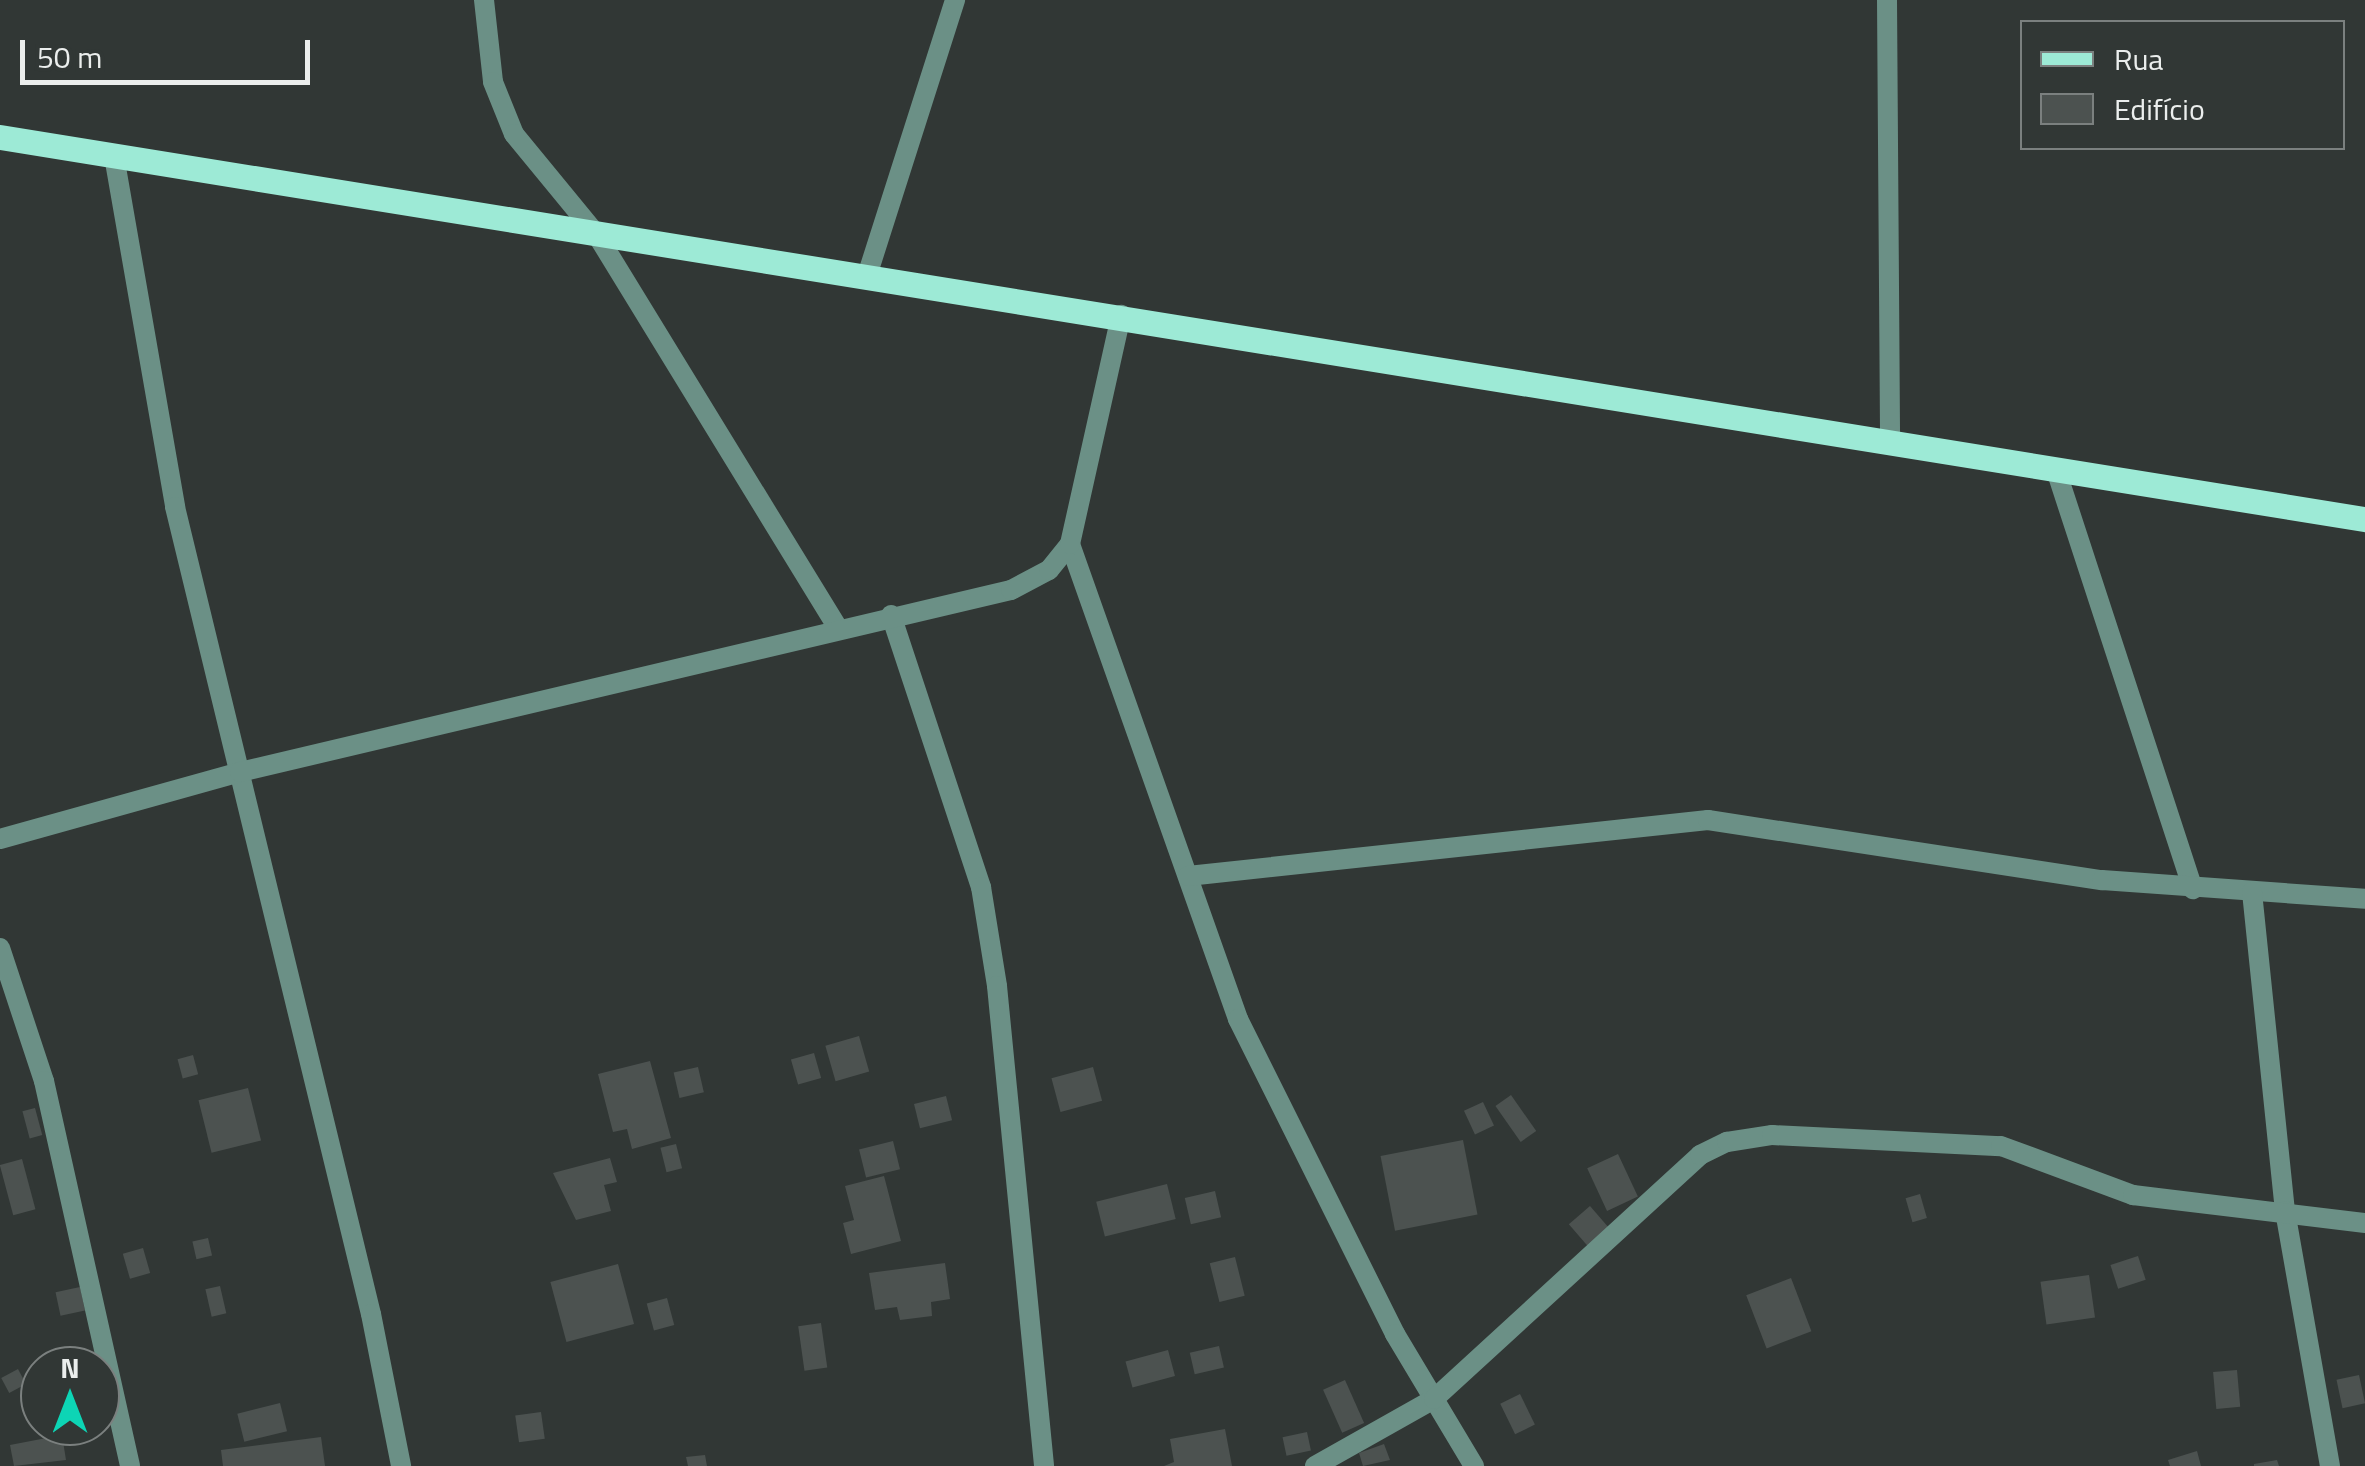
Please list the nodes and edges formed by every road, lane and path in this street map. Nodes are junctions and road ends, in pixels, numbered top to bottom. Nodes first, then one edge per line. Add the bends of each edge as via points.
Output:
1 (484, 0) edge
2 (955, 0) edge
3 (1887, 0) edge
4 (0, 137) edge
5 (114, 156) junction
6 (597, 235) junction
7 (866, 279) junction
8 (1122, 315) junction
9 (1890, 445) junction
10 (2057, 473) junction
11 (2365, 519) edge
12 (1070, 544) junction
13 (891, 614) junction
14 (838, 628) junction
15 (240, 772) junction
16 (0, 839) edge
17 (1188, 876) junction
18 (2193, 889) junction
19 (2252, 892) junction
20 (2365, 899) edge
21 (0, 948) edge
22 (2285, 1211) junction
23 (2365, 1223) edge
24 (1434, 1399) junction
25 (130, 1466) edge
26 (401, 1466) edge
27 (1044, 1466) edge
28 (1315, 1466) edge
29 (1474, 1466) edge
30 (2330, 1466) edge

1 - 6 street via 492,82 514,134
2 - 7 street
3 - 9 street
4 - 5 main road
5 - 6 main road
5 - 15 street via 176,507
6 - 7 main road
6 - 14 street
7 - 8 main road
8 - 9 main road
8 - 12 street
9 - 10 main road
10 - 11 main road
10 - 18 street
12 - 13 street via 1050,570 1011,590
12 - 17 street
13 - 14 street
13 - 27 street via 981,887 1000,1005
14 - 15 street
15 - 16 street
15 - 26 street via 372,1314
17 - 18 street via 1708,820
17 - 24 street via 1238,1019
18 - 19 street
19 - 20 street
19 - 22 street
21 - 25 street via 44,1081
22 - 23 street
22 - 24 street via 2133,1195 2001,1146 1772,1134 1728,1142 1700,1155
22 - 30 street
24 - 28 street
24 - 29 street

